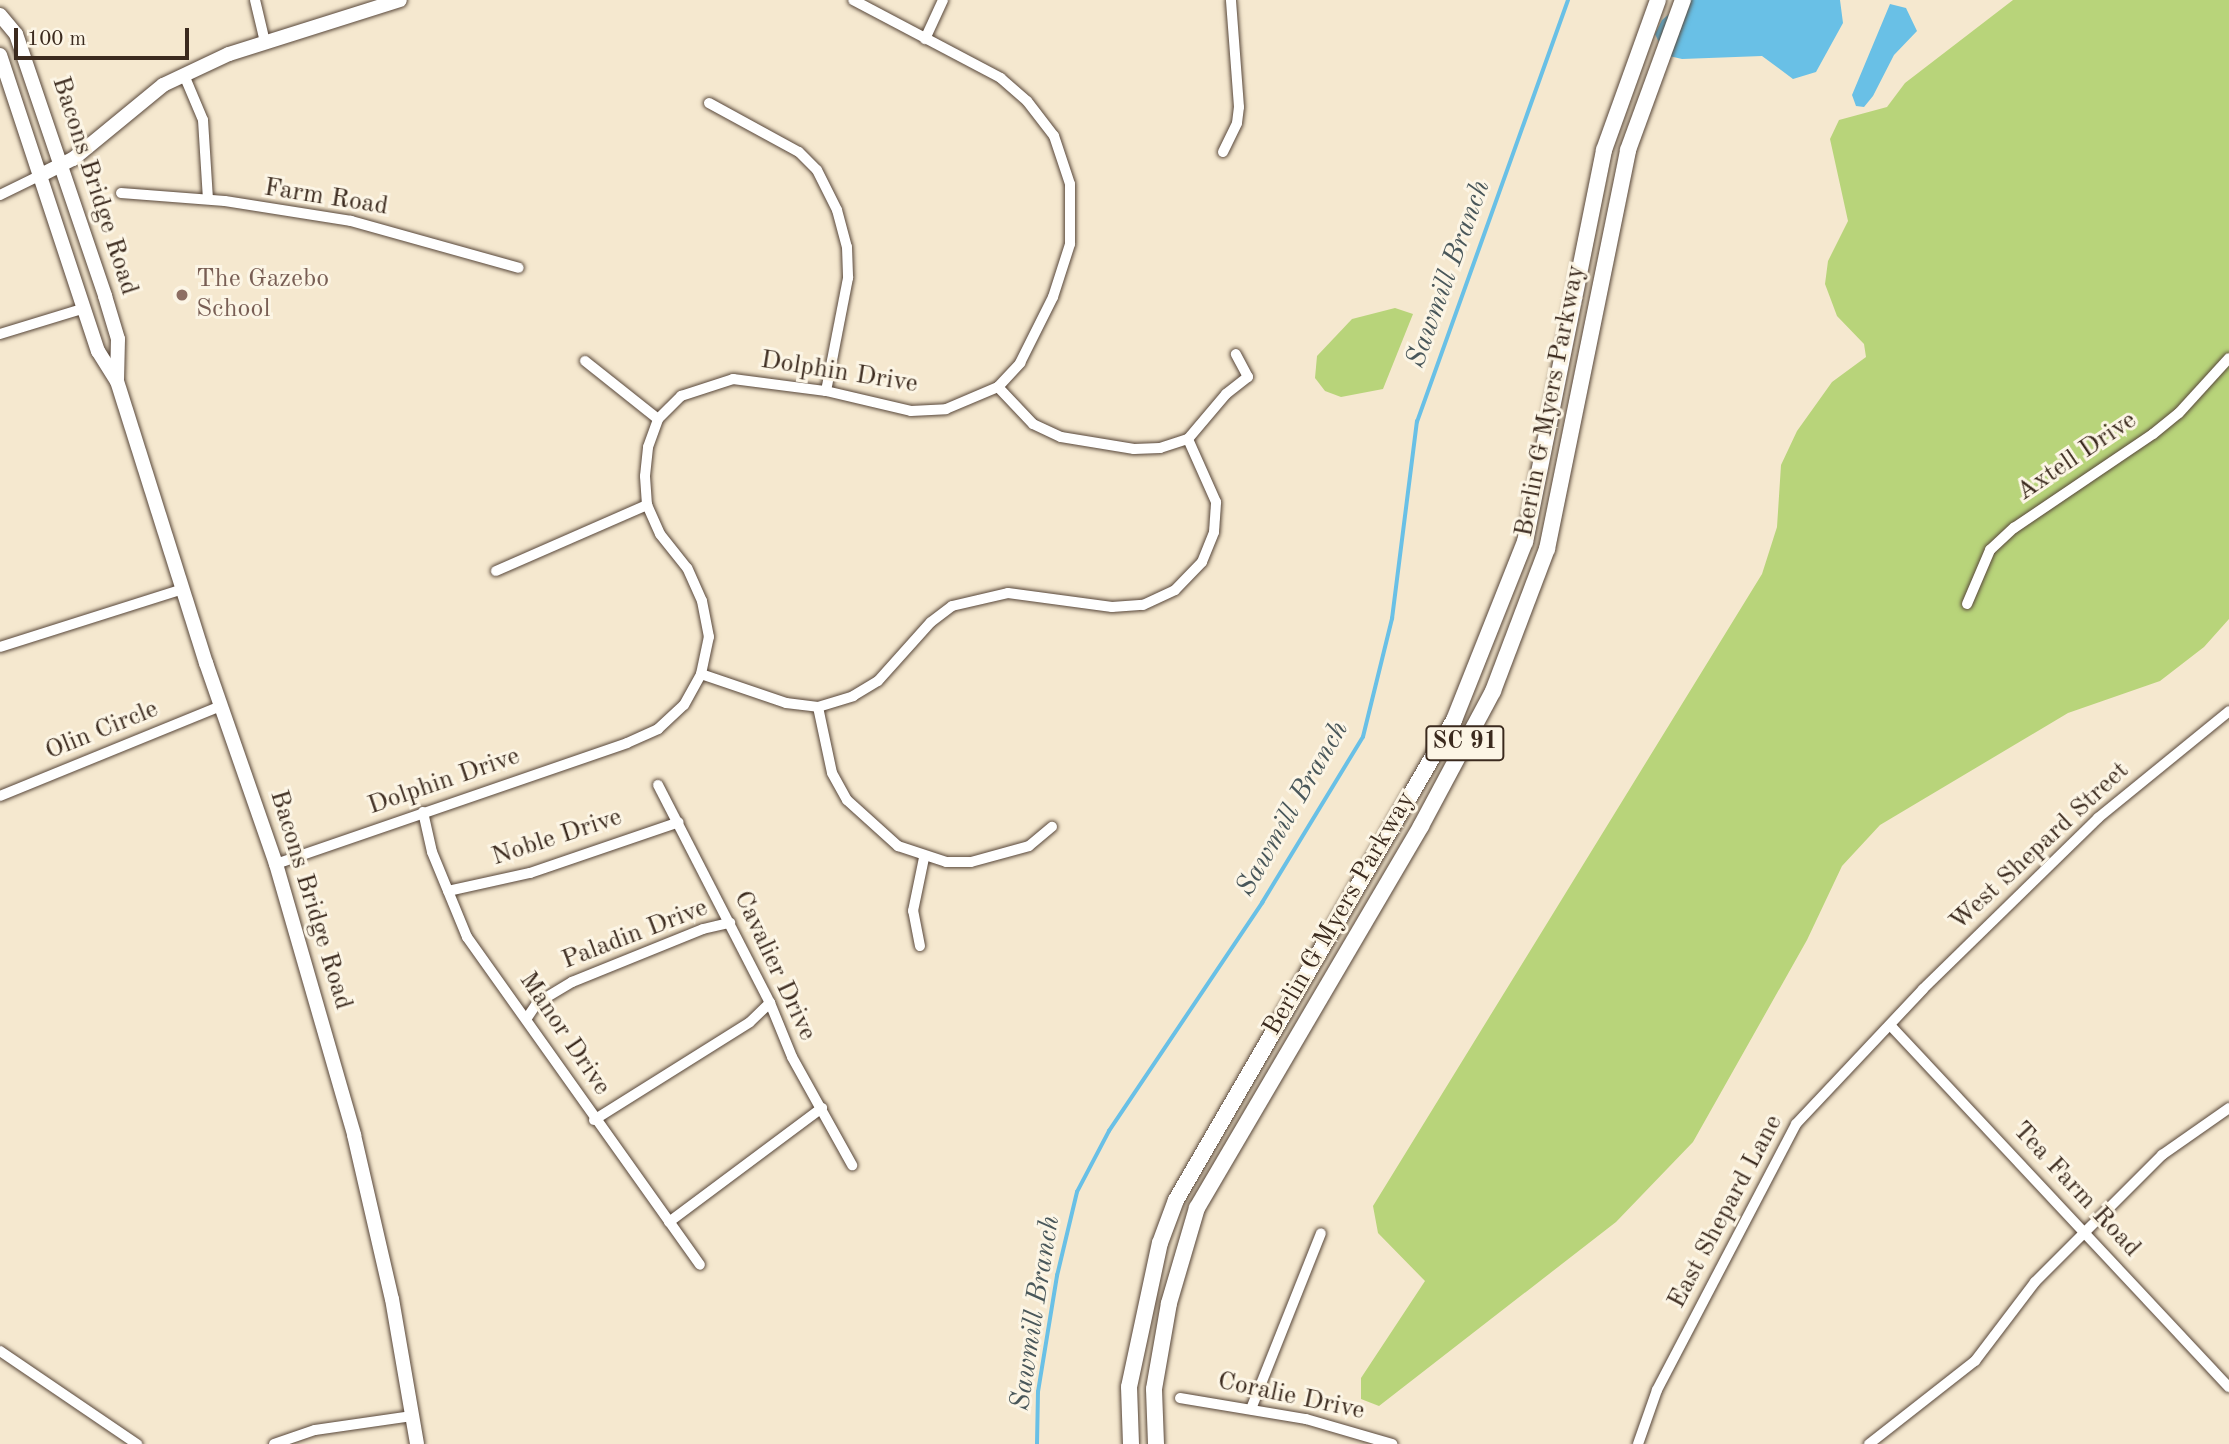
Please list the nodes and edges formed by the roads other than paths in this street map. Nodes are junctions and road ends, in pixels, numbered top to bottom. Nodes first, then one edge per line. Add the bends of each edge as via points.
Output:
1 (256, 0) edge
2 (400, 0) edge
3 (853, 0) edge
4 (943, 0) edge
5 (1231, 0) edge
6 (1658, 0) edge
7 (1683, 0) edge
8 (0, 15) edge
9 (925, 39) junction
10 (265, 42) junction
11 (0, 55) edge
12 (184, 75) junction
13 (709, 103) dead end
14 (1223, 152) dead end
15 (62, 166) junction
16 (41, 175) junction
17 (121, 192) dead end
18 (0, 195) edge
19 (208, 199) junction
20 (519, 268) dead end
21 (85, 307) junction
22 (0, 334) edge
23 (1236, 354) dead end
24 (2229, 358) edge
25 (585, 361) dead end
26 (117, 381) junction
27 (998, 387) junction
28 (826, 391) junction
29 (659, 419) junction
30 (1188, 439) junction
31 (647, 505) junction
32 (496, 571) dead end
33 (183, 589) junction
34 (1967, 604) dead end
35 (0, 647) edge
36 (701, 674) junction
37 (221, 706) junction
38 (818, 707) junction
39 (2229, 711) edge
40 (659, 785) dead end
41 (0, 796) edge
42 (423, 812) junction
43 (679, 822) junction
44 (1052, 827) dead end
45 (924, 858) junction
46 (276, 864) junction
47 (448, 891) junction
48 (730, 923) junction
49 (920, 946) dead end
50 (771, 1003) junction
51 (527, 1018) junction
52 (1890, 1025) junction
53 (822, 1108) junction
54 (2229, 1108) edge
55 (594, 1120) junction
56 (852, 1165) dead end
57 (1176, 1200) junction
58 (1197, 1208) junction
59 (668, 1222) junction
60 (1321, 1233) dead end
61 (2087, 1234) junction
62 (700, 1265) dead end
63 (0, 1351) edge
64 (2229, 1387) edge
65 (1180, 1398) dead end
66 (1251, 1409) junction
67 (412, 1416) junction
68 (137, 1444) edge
69 (274, 1444) edge
70 (417, 1444) edge
71 (1131, 1444) edge
72 (1156, 1444) edge
73 (1392, 1444) edge
74 (1638, 1444) edge
75 (1869, 1444) edge

1 - 10 street
2 - 10 main road
3 - 9 street, Dolphin Drive
4 - 9 street
5 - 14 street via 1239,107
6 - 57 main road, Berlin G Myers Parkway / SC 91 via 1604,150 1525,542 1454,720
7 - 58 main road, Berlin G Myers Parkway / SC 91 via 1628,150 1547,549 1493,691 1421,826
8 - 15 main road, Bacons Bridge Road via 16,34
9 - 27 street, Dolphin Drive via 992,72 1027,101 1054,136 1070,184 1070,244 1063,273 1020,363
10 - 12 main road
11 - 16 main road, Bacons Bridge Road
12 - 15 main road via 163,85
12 - 19 street via 203,120
13 - 28 street via 799,152 817,170 837,210 847,247 848,278
15 - 16 main road
15 - 26 main road, Bacons Bridge Road via 118,339
16 - 18 street
16 - 21 main road, Bacons Bridge Road
17 - 19 street, Farm Road
19 - 20 street, Farm Road via 351,220
21 - 22 street
21 - 26 main road, Bacons Bridge Road via 98,351
23 - 30 street via 1248,377 1226,394
24 - 34 street, Axtell Drive via 2153,434 1990,551
25 - 29 street
26 - 33 main road, Bacons Bridge Road
27 - 28 street, Dolphin Drive via 973,401 911,411
27 - 30 street via 1033,424 1061,437 1134,449
28 - 29 street, Dolphin Drive via 733,379 681,396
29 - 31 street, Dolphin Drive via 648,447
30 - 38 street via 1216,502 1214,532 1202,562 1175,590 1143,605 1112,607 1008,593 952,606 931,622 878,681 853,696
31 - 32 street
31 - 36 street, Dolphin Drive via 702,601 709,637
33 - 35 street
33 - 37 main road, Bacons Bridge Road
36 - 38 street via 786,703
36 - 42 street, Dolphin Drive via 684,705 658,729
37 - 41 street, Olin Circle
37 - 46 main road, Bacons Bridge Road
38 - 45 street via 832,773 847,800 898,846
39 - 52 street, West Shepard Street via 2098,818
40 - 43 street, Cavalier Drive
42 - 46 street, Dolphin Drive
42 - 47 street, Manor Drive
43 - 47 street, Noble Drive via 530,873
43 - 48 street, Cavalier Drive
44 - 45 street via 1029,846 1001,856 946,863
45 - 49 street via 913,911
46 - 67 main road, Bacons Bridge Road via 354,1135 392,1299
47 - 51 street, Manor Drive via 467,937
48 - 50 street, Cavalier Drive
48 - 51 street, Paladin Drive via 703,929 572,982 537,1003
50 - 53 street, Cavalier Drive via 792,1057
50 - 55 street via 750,1022
51 - 55 street, Manor Drive
52 - 61 street, Tea Farm Road
52 - 74 street, East Shepard Lane via 1796,1124 1657,1390
53 - 56 street, Cavalier Drive
53 - 59 street
54 - 61 street via 2162,1155
55 - 59 street, Manor Drive
57 - 58 main road
57 - 71 main road, Berlin G Myers Parkway / SC 91 via 1160,1243 1129,1387
58 - 72 main road, Berlin G Myers Parkway / SC 91 via 1169,1303 1154,1389
59 - 62 street, Manor Drive
60 - 66 street
61 - 64 street, Tea Farm Road
61 - 75 street via 2035,1282 1975,1361
63 - 68 street
65 - 66 street, Coralie Drive
66 - 73 street, Coralie Drive via 1323,1423
67 - 69 street via 315,1430
67 - 70 main road, Bacons Bridge Road

